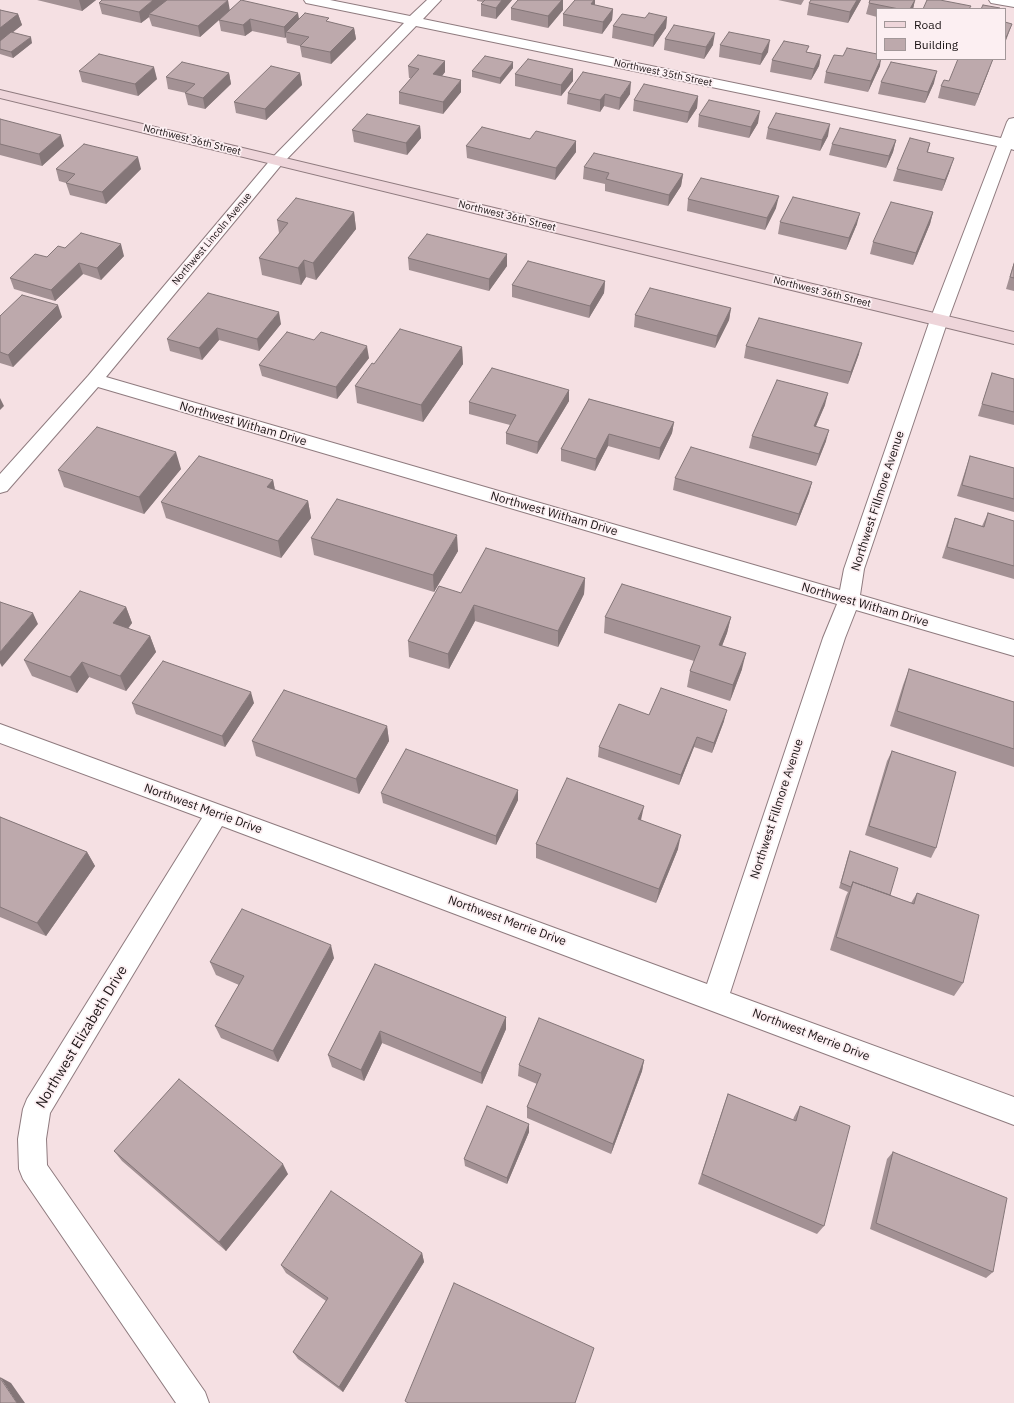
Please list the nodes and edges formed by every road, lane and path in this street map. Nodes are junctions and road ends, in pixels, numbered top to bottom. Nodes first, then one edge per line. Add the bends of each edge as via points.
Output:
1 (311, 0) edge
2 (434, 0) edge
3 (996, 0) edge
4 (1014, 3) edge
5 (413, 21) junction
6 (0, 94) edge
7 (1014, 122) edge
8 (1010, 144) edge
9 (277, 161) junction
10 (939, 320) junction
11 (1014, 338) edge
12 (94, 380) junction
13 (0, 486) edge
14 (849, 600) junction
15 (1014, 648) edge
16 (0, 733) edge
17 (217, 814) junction
18 (715, 998) junction
19 (1014, 1111) edge
20 (194, 1403) edge

1 - 5 street, Northwest 35th Street
2 - 5 street, Northwest Lincoln Avenue
3 - 4 street
5 - 8 street, Northwest 35th Street
5 - 9 street, Northwest Lincoln Avenue
6 - 9 street, Northwest 36th Street
7 - 8 street, Northwest Fillmore Avenue
8 - 10 street, Northwest Fillmore Avenue
9 - 10 street, Northwest 36th Street
9 - 12 street, Northwest Lincoln Avenue
10 - 11 street, Northwest 36th Street
10 - 14 street, Northwest Fillmore Avenue via 854,569
12 - 13 street, Northwest Lincoln Avenue
12 - 14 street, Northwest Witham Drive
14 - 15 street, Northwest Witham Drive
14 - 18 street, Northwest Fillmore Avenue via 834,638
16 - 17 street, Northwest Merrie Drive
17 - 18 street, Northwest Merrie Drive
17 - 20 street, Northwest Elizabeth Drive via 37,1109 32,1139 33,1169
18 - 19 street, Northwest Merrie Drive

